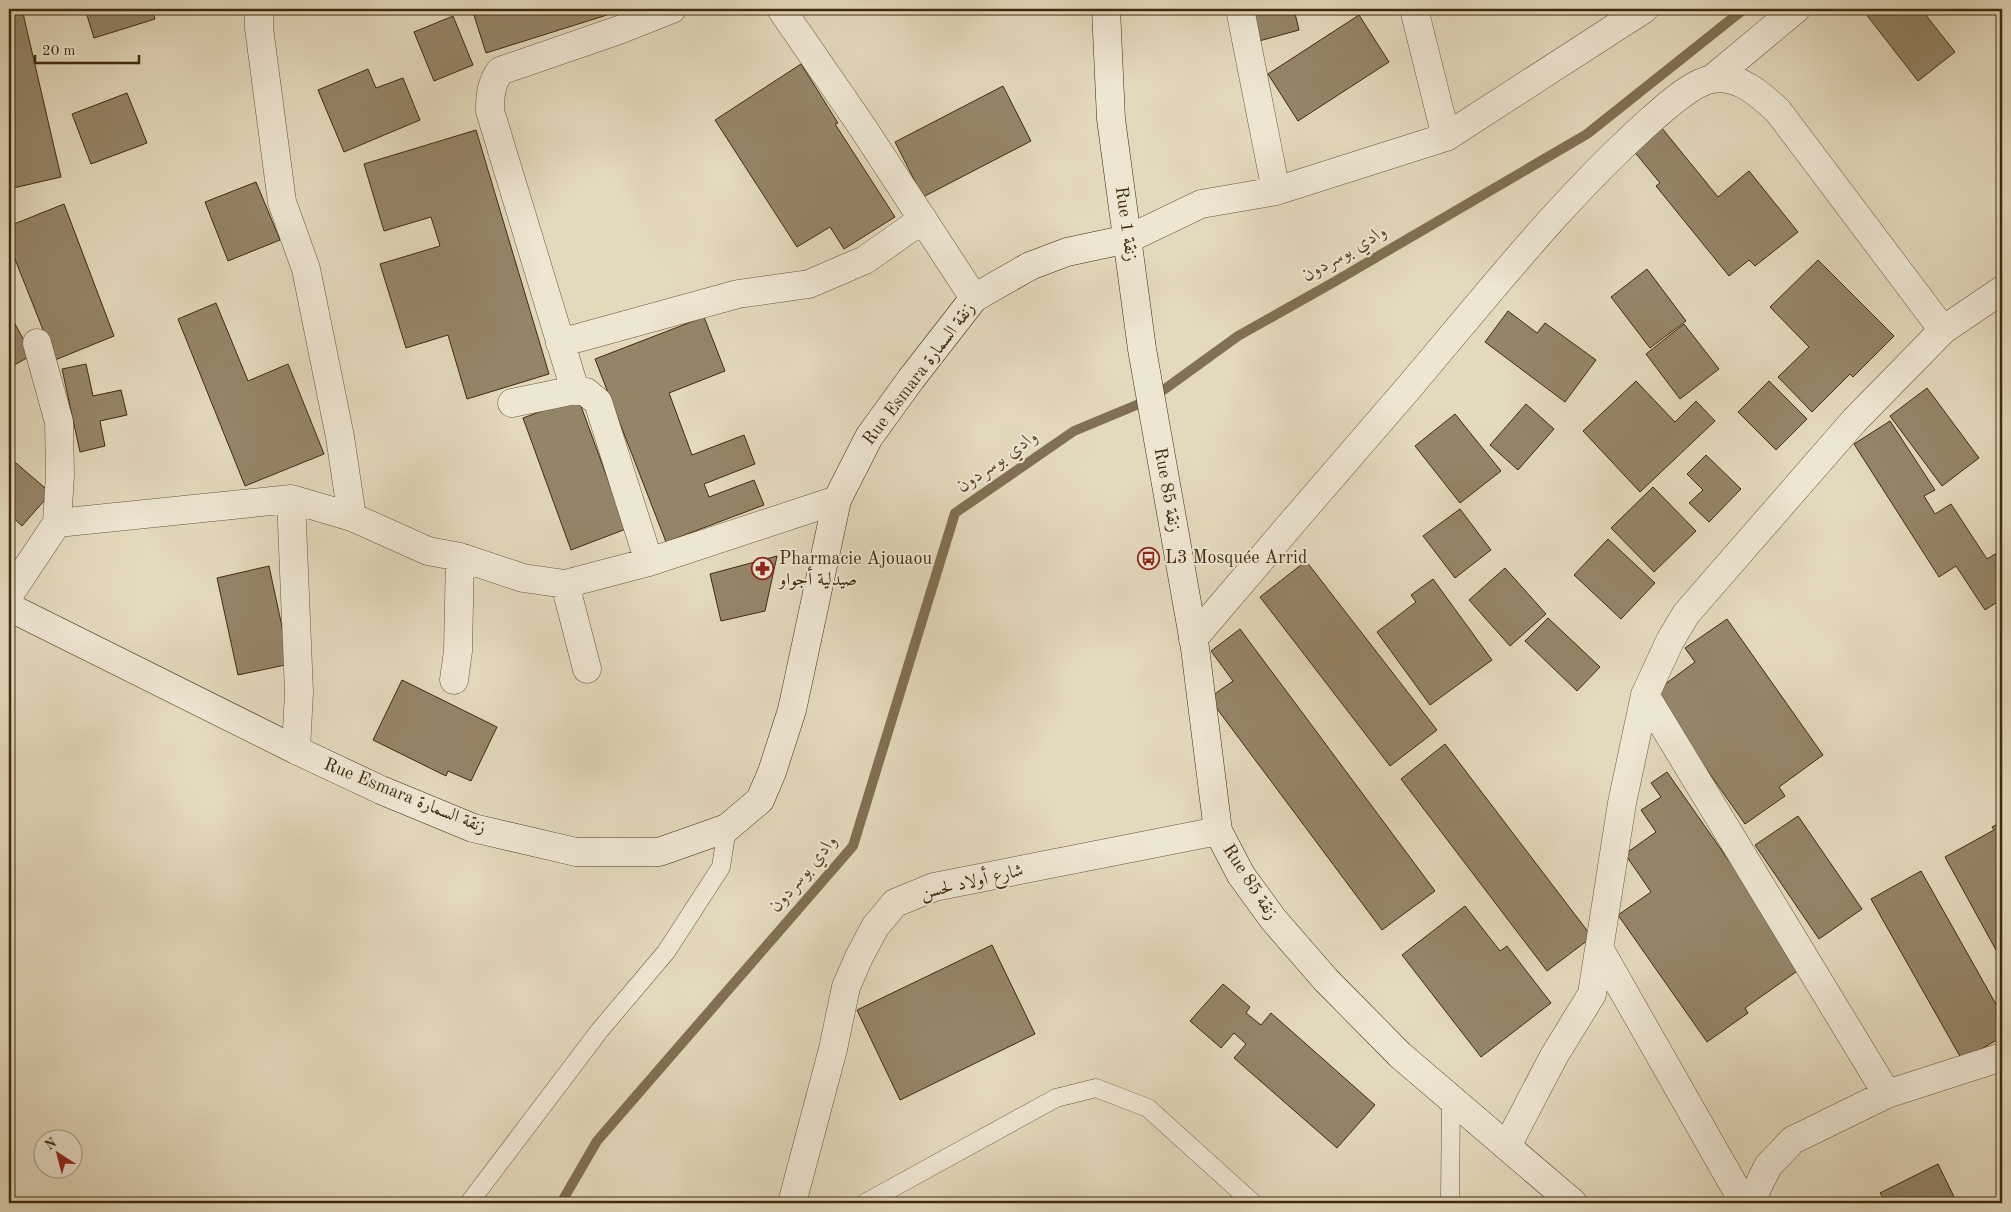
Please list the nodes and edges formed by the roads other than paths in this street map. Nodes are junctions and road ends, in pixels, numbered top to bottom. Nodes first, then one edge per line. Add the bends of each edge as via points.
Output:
1 (259, 9) edge
2 (672, 9) edge
3 (781, 9) edge
4 (1106, 9) edge
5 (1240, 9) edge
6 (1414, 9) edge
7 (1644, 9) edge
8 (1796, 9) edge
9 (1712, 79) junction
10 (1446, 137) junction
11 (1276, 190) junction
12 (922, 219) junction
13 (1128, 239) junction
14 (2002, 290) edge
15 (974, 298) junction
16 (1943, 330) junction
17 (37, 343) dead end
18 (560, 343) junction
19 (574, 390) junction
20 (512, 404) dead end
21 (1158, 438) joint
22 (291, 499) junction
23 (836, 500) junction
24 (352, 517) junction
25 (57, 523) junction
26 (460, 557) junction
27 (649, 562) junction
28 (565, 584) junction
29 (9, 595) edge
30 (9, 607) edge
31 (1193, 639) junction
32 (587, 669) dead end
33 (454, 680) dead end
34 (1645, 695) junction
35 (296, 750) junction
36 (727, 828) junction
37 (1218, 831) junction
38 (1600, 950) junction
39 (2002, 1057) edge
40 (1887, 1094) junction
41 (1451, 1098) junction
42 (1507, 1146) junction
43 (469, 1203) edge
44 (792, 1203) edge
45 (865, 1203) edge
46 (1253, 1203) edge
47 (1448, 1203) edge
48 (1573, 1203) edge
49 (1744, 1203) edge
50 (1750, 1203) edge

1 - 24 street via 282,202 306,269 340,436
2 - 18 street via 516,64 500,71 492,82 490,111
3 - 12 street
4 - 13 street, Rue زنقة 1 via 1111,119
5 - 11 street
6 - 10 street
7 - 10 street, Rue Esmara زنقة السمارة
8 - 9 street
9 - 16 street via 1730,79 1757,91 1778,111
9 - 31 street via 1690,89 1634,134 1547,226
10 - 11 street, Rue Esmara زنقة السمارة
11 - 13 street, Rue Esmara زنقة السمارة via 1201,204
12 - 15 street
12 - 18 street via 865,260 809,284 738,294
13 - 15 street, Rue Esmara زنقة السمارة via 1067,252 1030,266
13 - 21 street, Rue زنقة 1 via 1142,349
14 - 16 street
15 - 23 street, Rue Esmara زنقة السمارة via 868,437
16 - 34 street via 1854,421 1686,614
17 - 25 street via 59,422
18 - 19 street
19 - 20 street
19 - 27 street via 586,392 598,402
21 - 31 street, Rue 85 زنقة
22 - 24 street
22 - 25 street
22 - 35 street via 299,692
23 - 27 street
23 - 36 street, Rue Esmara زنقة السمارة via 792,710 772,772 760,800
24 - 26 street via 428,551
25 - 29 street
26 - 28 street via 524,578
26 - 33 street via 458,651
27 - 28 street
28 - 32 street
30 - 35 street, Rue Esmara زنقة السمارة
31 - 37 street, Rue 85 زنقة
34 - 38 street via 1622,803
34 - 40 street
35 - 36 street, Rue Esmara زنقة السمارة via 473,828 576,852 659,852
36 - 43 lane via 720,866 666,952 600,1030
37 - 41 street, Rue 85 زنقة via 1241,875 1273,919 1326,980 1400,1055
37 - 44 street, شارع أولاد لحسن via 934,887 896,903 875,927 846,987
38 - 42 street via 1592,994 1554,1056
38 - 49 street
39 - 40 street
40 - 50 street via 1793,1140 1768,1166
41 - 42 street, Rue 85 زنقة
41 - 47 lane
42 - 48 street, Rue 85 زنقة
45 - 46 lane via 1056,1098 1096,1088 1148,1108

